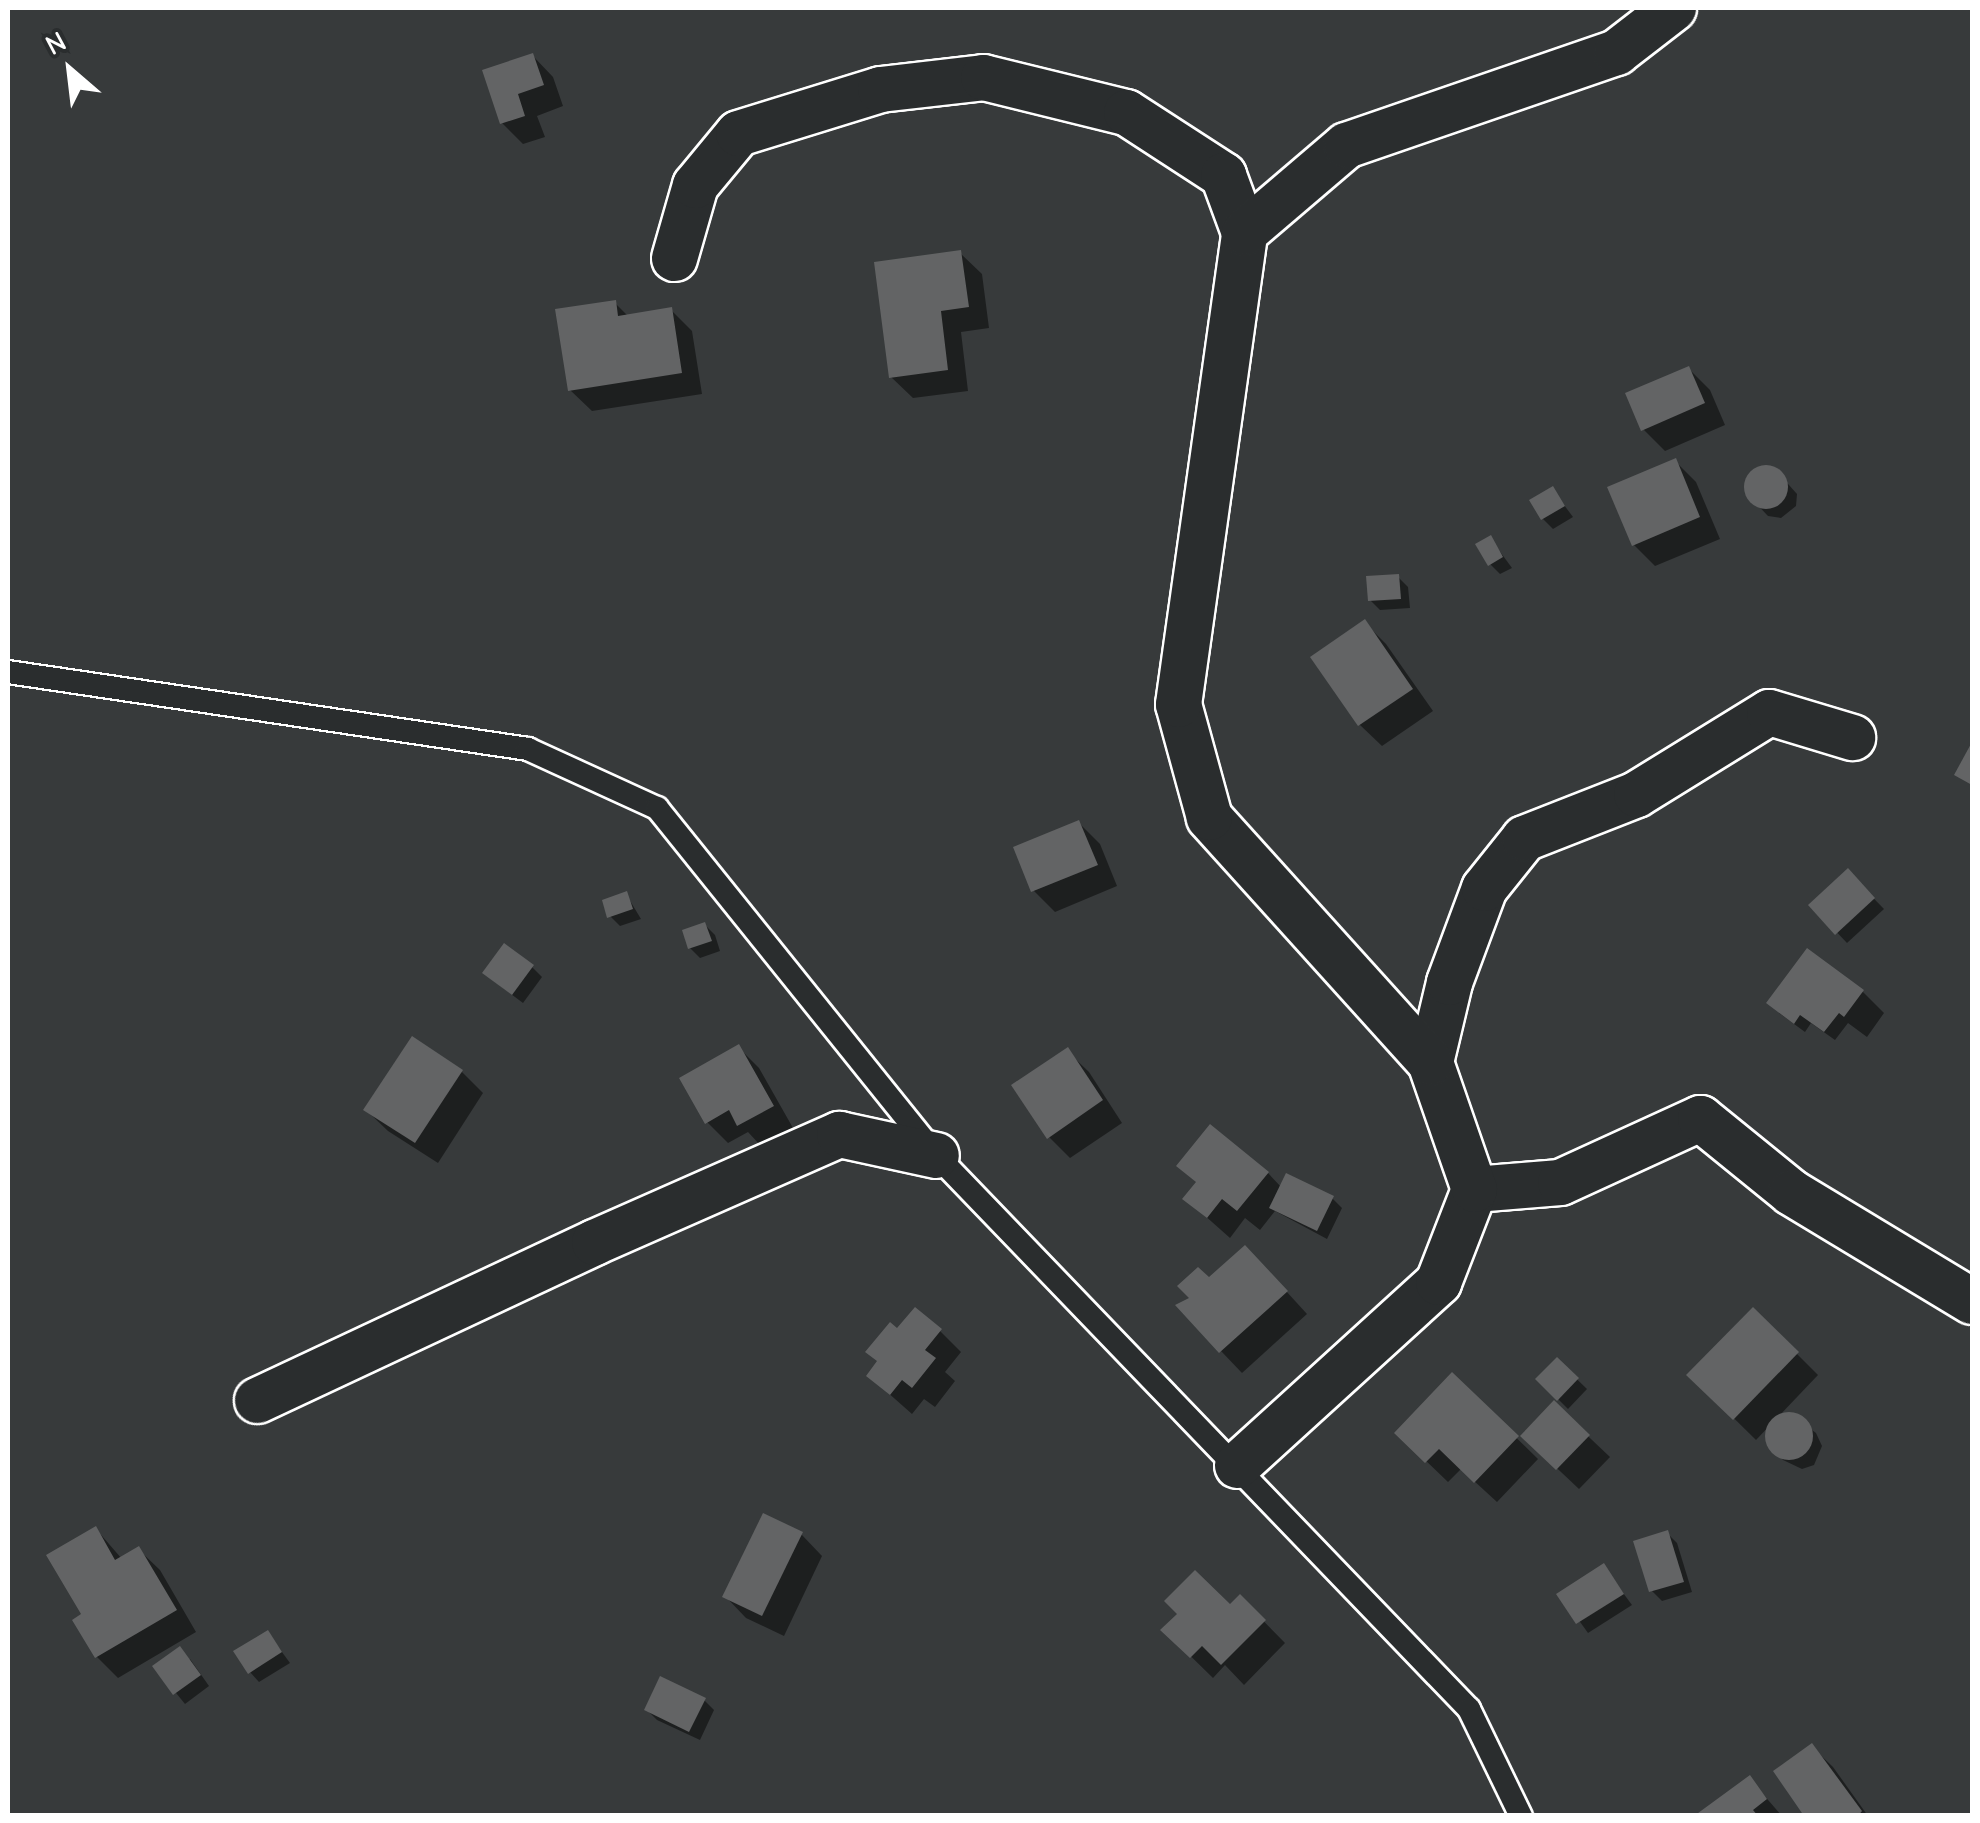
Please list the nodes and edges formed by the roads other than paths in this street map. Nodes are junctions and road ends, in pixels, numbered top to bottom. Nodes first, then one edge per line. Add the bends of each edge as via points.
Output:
1 (1673, 8) edge
2 (1244, 232) junction
3 (674, 258) dead end
4 (8, 672) edge
5 (1852, 737) dead end
6 (1430, 1062) junction
7 (936, 1154) junction
8 (1474, 1189) junction
9 (1972, 1301) edge
10 (257, 1400) dead end
11 (1237, 1465) junction
12 (1522, 1816) edge

1 - 2 street via 1616,52 1346,145
2 - 3 street via 1224,175 1126,112 983,78 880,89 738,134 696,185
2 - 6 street via 1178,704 1209,816
4 - 7 lane via 528,748 657,808
5 - 6 street via 1769,712 1636,794 1524,838 1484,888 1449,982
6 - 8 street
7 - 10 street via 839,1134
7 - 11 lane
8 - 9 street via 1560,1182 1700,1118 1791,1192
8 - 11 street via 1438,1282
11 - 12 lane via 1469,1709

